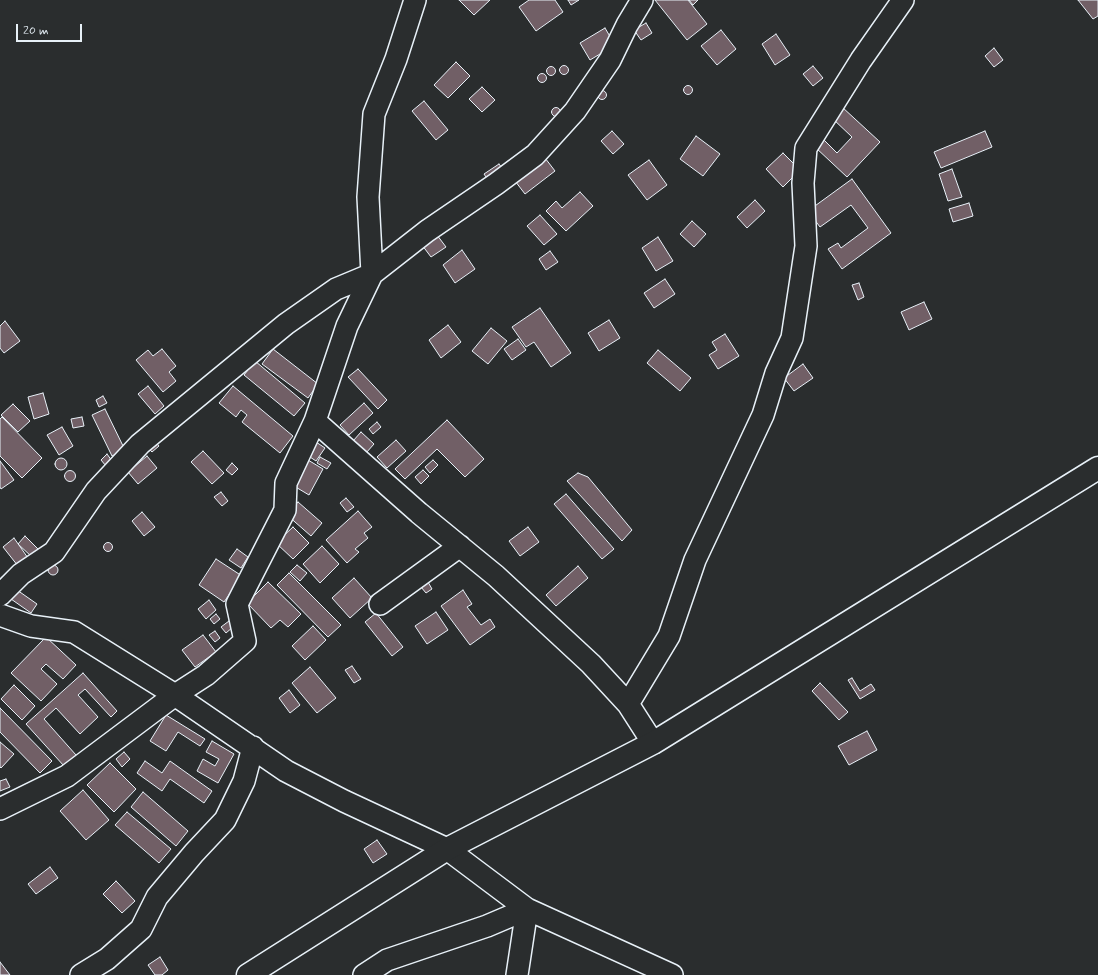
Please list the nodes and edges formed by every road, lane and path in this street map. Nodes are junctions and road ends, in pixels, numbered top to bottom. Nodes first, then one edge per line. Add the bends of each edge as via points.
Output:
1 (415, 0) edge
2 (642, 0) edge
3 (903, 0) edge
4 (372, 274) junction
5 (315, 421) junction
6 (1098, 468) edge
7 (460, 546) junction
8 (0, 595) edge
9 (380, 604) dead end
10 (0, 615) edge
11 (175, 695) junction
12 (628, 704) junction
13 (653, 742) junction
14 (253, 747) junction
15 (0, 809) edge
16 (447, 849) junction
17 (527, 909) junction
18 (81, 975) edge
19 (248, 975) edge
20 (364, 975) edge
21 (517, 975) edge
22 (672, 975) edge

1 - 4 street via 396,59 374,114 368,197
2 - 4 street via 610,60 575,111 536,155 426,231
3 - 12 street via 861,60 806,148 803,183 806,246 792,338 776,373 763,415 695,560 668,636
4 - 5 street via 347,326
4 - 8 street via 336,289 286,324 140,444 96,491 54,552 21,574
5 - 7 street
5 - 11 street via 286,483 285,510 237,604 245,641 206,675
6 - 13 main road
7 - 9 street
7 - 12 street via 592,664
10 - 11 street via 31,626 74,632
11 - 14 street
11 - 15 street via 67,776
12 - 13 street
13 - 16 main road
14 - 16 street via 286,771
14 - 18 street via 244,782 225,820 157,897 141,928 107,959
16 - 17 street
16 - 19 main road
17 - 20 street via 487,926 387,960
17 - 21 street
17 - 22 street

